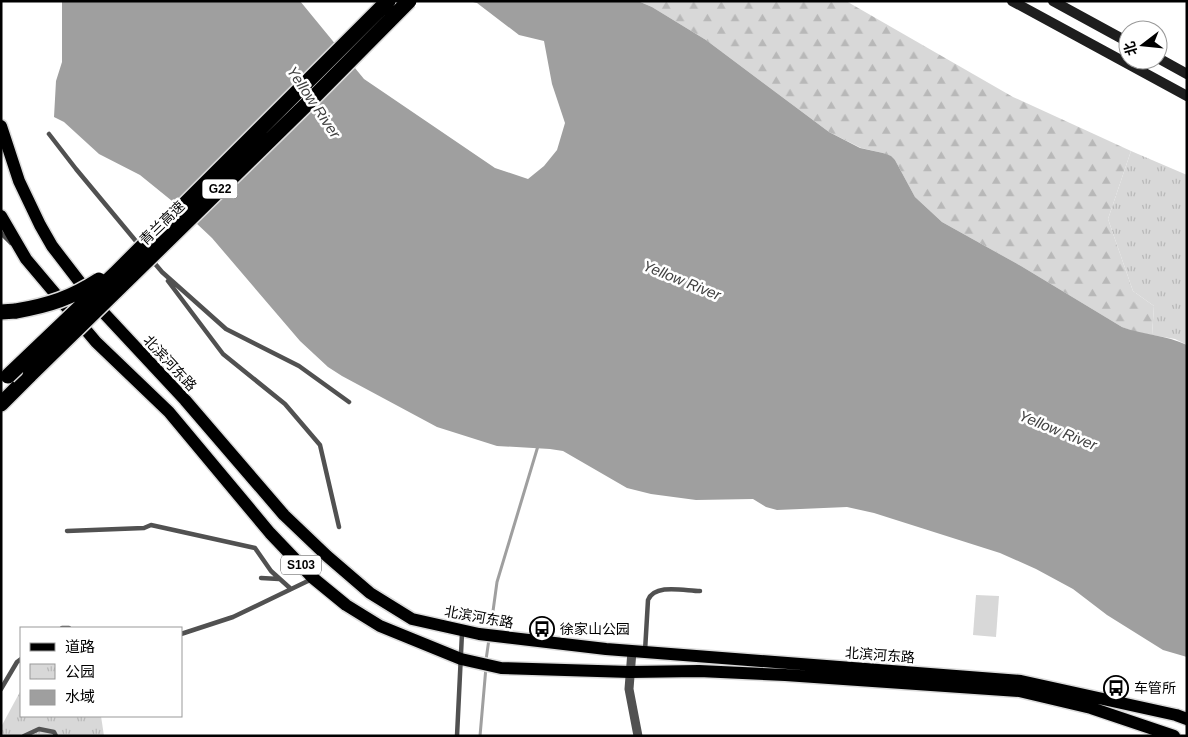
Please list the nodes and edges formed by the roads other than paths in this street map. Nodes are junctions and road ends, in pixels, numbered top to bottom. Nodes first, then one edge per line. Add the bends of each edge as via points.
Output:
1 (388, 1) edge
2 (408, 1) edge
3 (1012, 1) edge
4 (1053, 1) edge
5 (1118, 37) edge
6 (1168, 64) edge
7 (1187, 74) edge
8 (1187, 96) edge
9 (1, 126) edge
10 (49, 134) dead end
11 (1, 216) edge
12 (1, 232) edge
13 (26, 259) junction
14 (126, 263) junction
15 (162, 272) junction
16 (9, 312) edge
17 (4, 380) edge
18 (349, 402) dead end
19 (1, 404) edge
20 (339, 527) dead end
21 (67, 531) dead end
22 (261, 578) dead end
23 (313, 578) junction
24 (281, 580) junction
25 (291, 589) junction
26 (700, 591) dead end
27 (462, 632) junction
28 (182, 634) edge
29 (638, 652) junction
30 (20, 659) edge
31 (461, 659) junction
32 (630, 672) junction
33 (1, 689) edge
34 (1187, 719) edge
35 (24, 736) edge
36 (56, 736) edge
37 (457, 736) edge
38 (638, 736) edge
39 (1174, 736) edge

1 - 14 highway, 青兰高速 / G22, bridge
2 - 19 highway, 青兰高速 / G22, bridge
3 - 8 main road
4 - 5 main road
6 - 7 main road
9 - 27 main road, 北滨河东路 / S103 via 19,181 52,246 102,311 185,400 284,515 370,592 412,619
10 - 15 lane
11 - 13 main road, 北滨河东路 / S103
12 - 13 lane
13 - 23 main road, 北滨河东路 / S103 via 96,342 169,412 270,533
14 - 16 highway, bridge via 57,302
14 - 17 highway, bridge
15 - 18 lane via 226,329 300,366
15 - 20 lane via 223,354 285,404 320,445
21 - 24 lane via 151,525 255,548
22 - 24 lane
23 - 25 lane
23 - 31 main road, 北滨河东路 / S103 via 346,605 380,626
24 - 25 lane
25 - 28 lane via 233,617
26 - 29 lane via 653,592 648,600
27 - 29 main road, 北滨河东路
27 - 31 lane
29 - 32 street
29 - 34 main road, 北滨河东路 via 1021,681
30 - 33 lane
31 - 32 main road, 北滨河东路 / S103 via 501,668
31 - 37 lane
32 - 38 street
32 - 39 main road, 北滨河东路 via 699,671 1019,692 1091,708
35 - 36 lane via 39,729 54,732

